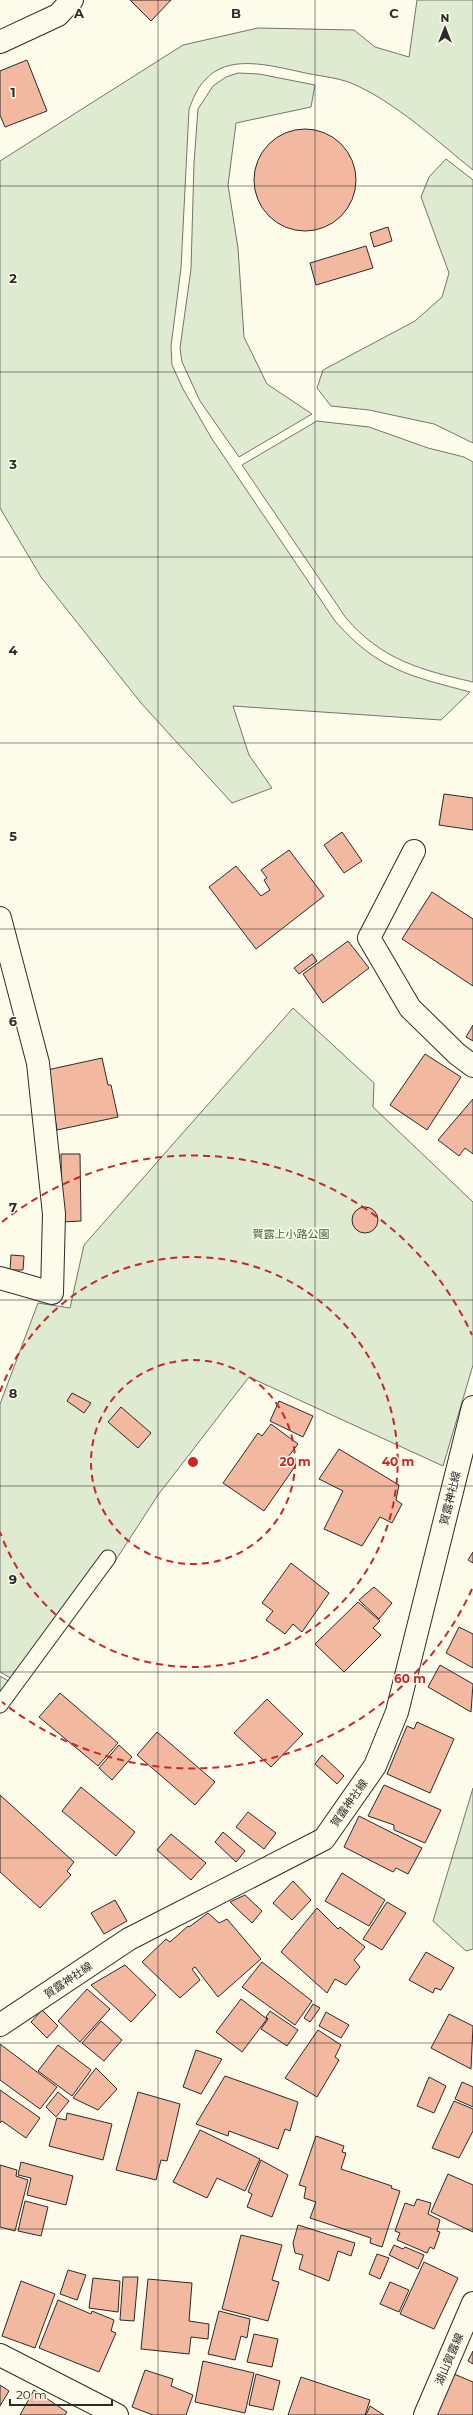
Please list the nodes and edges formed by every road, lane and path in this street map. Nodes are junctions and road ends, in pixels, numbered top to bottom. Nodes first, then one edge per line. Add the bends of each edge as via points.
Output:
1 (72, 0) edge
2 (0, 42) edge
3 (414, 852) dead end
4 (0, 918) edge
5 (473, 1066) edge
6 (0, 1278) edge
7 (473, 1408) edge
8 (108, 1558) dead end
9 (0, 1705) edge
10 (0, 2025) edge
11 (473, 2303) edge
12 (0, 2355) edge
13 (117, 2415) edge
14 (425, 2415) edge

1 - 2 street via 58,15
3 - 5 street via 369,938 410,1008 457,1054
4 - 6 street via 38,1063 54,1214 52,1293
7 - 10 street, 賀露神社線 via 397,1712 375,1766 324,1839 129,1939
8 - 9 lane
11 - 14 street, 湖山賀露線
12 - 13 street

